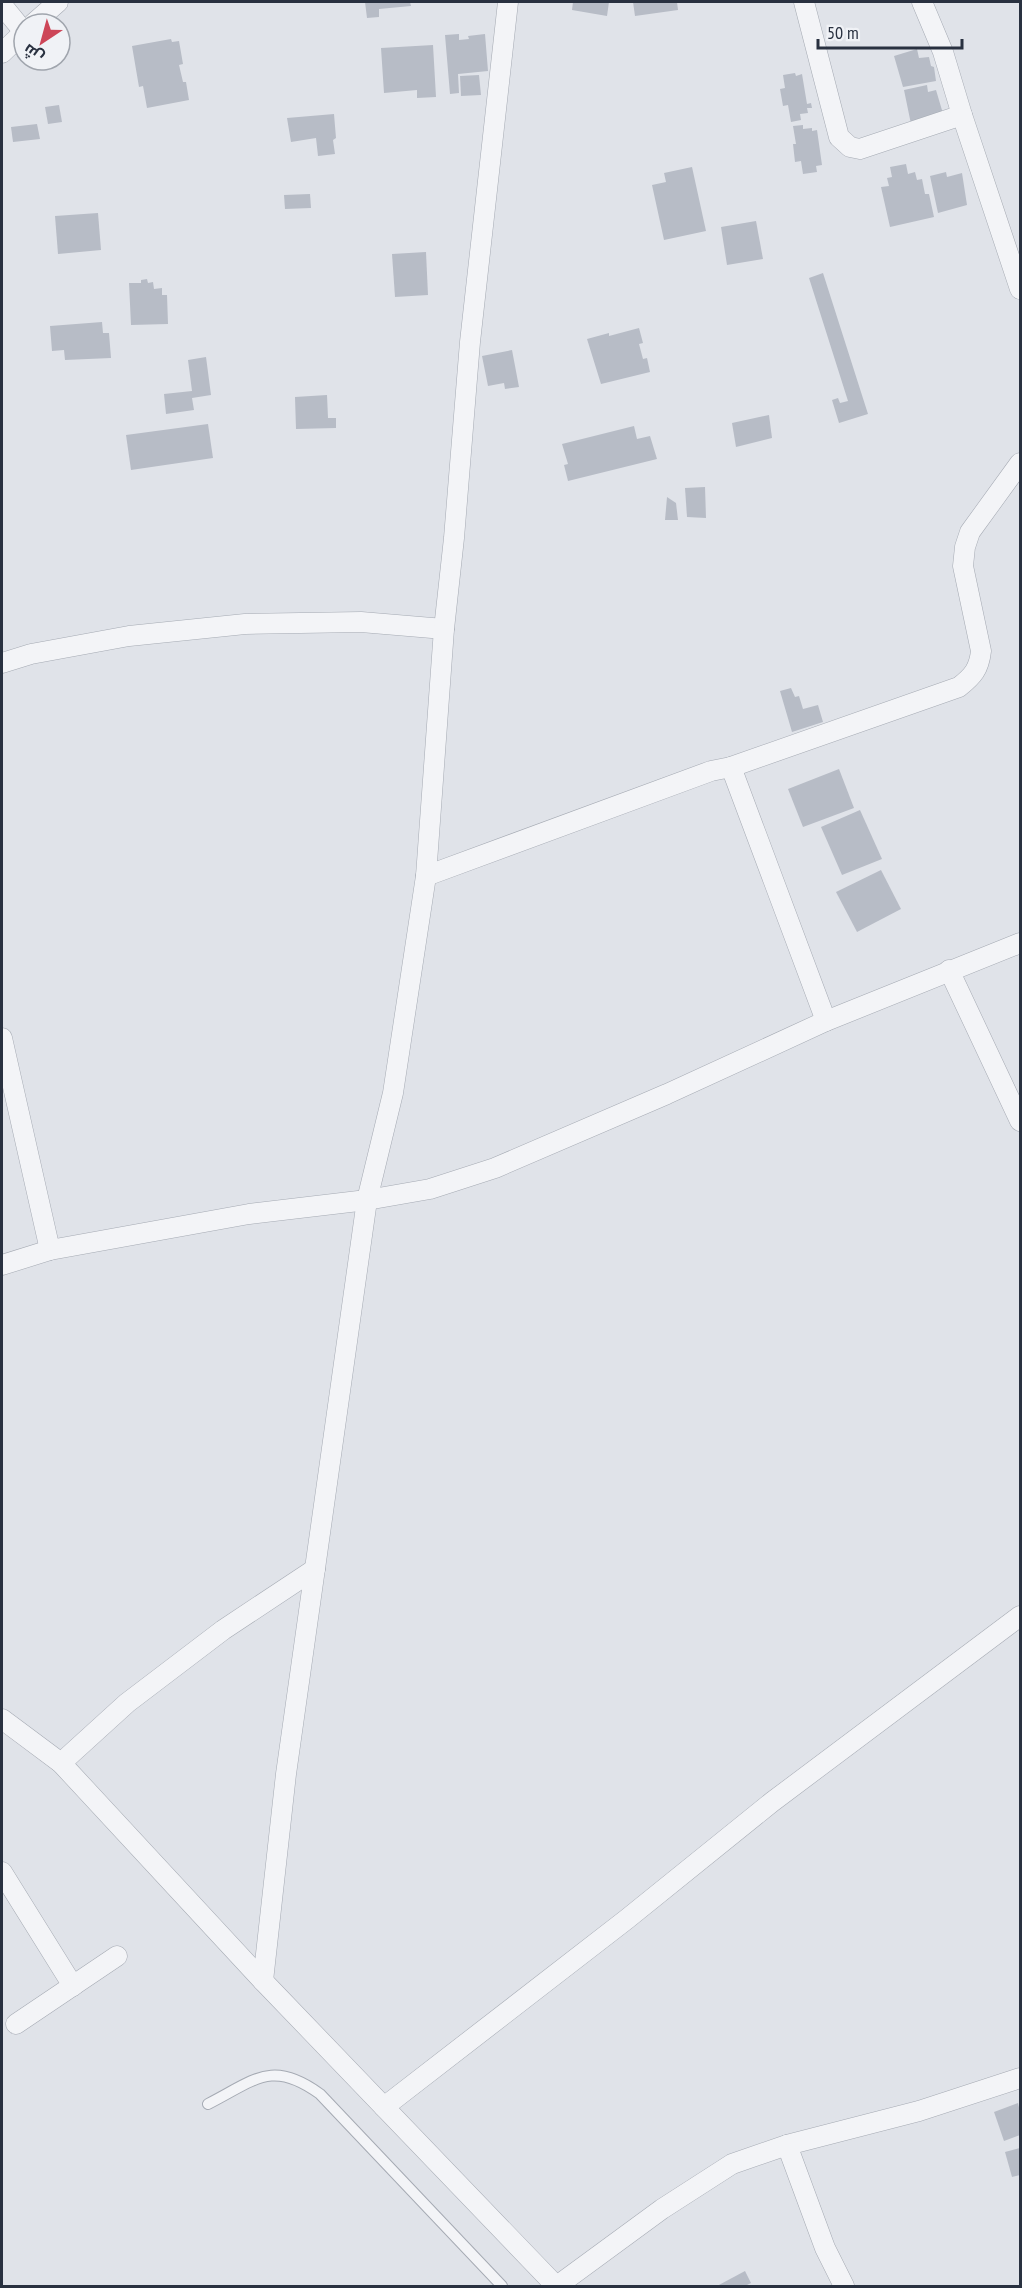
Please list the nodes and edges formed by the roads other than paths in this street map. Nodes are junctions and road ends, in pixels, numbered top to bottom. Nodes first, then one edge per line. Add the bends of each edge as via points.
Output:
1 (58, 2) edge
2 (508, 2) edge
3 (804, 2) edge
4 (922, 2) edge
5 (2, 5) edge
6 (47, 12) edge
7 (12, 17) edge
8 (962, 115) junction
9 (1020, 290) edge
10 (1020, 463) edge
11 (444, 629) junction
12 (2, 663) edge
13 (730, 767) junction
14 (426, 876) junction
15 (1020, 943) edge
16 (949, 970) junction
17 (826, 1021) junction
18 (2, 1038) edge
19 (9, 1105) edge
20 (1018, 1110) edge
21 (367, 1200) junction
22 (50, 1250) junction
23 (2, 1265) edge
24 (315, 1569) junction
25 (1020, 1616) edge
26 (2, 1719) edge
27 (61, 1763) junction
28 (2, 1872) edge
29 (117, 1956) dead end
30 (263, 1981) junction
31 (73, 1986) junction
32 (16, 2024) dead end
33 (1020, 2078) edge
34 (208, 2104) dead end
35 (384, 2107) junction
36 (787, 2145) junction
37 (496, 2285) edge
38 (556, 2286) edge
39 (844, 2286) edge

1 - 6 street
2 - 11 street via 470,342
3 - 8 street via 839,137 844,143 860,149
4 - 8 street via 943,52
5 - 7 street
8 - 9 street
10 - 13 street via 970,532 965,547 963,566 981,651 972,676 959,687
11 - 12 street via 361,622 245,624 129,636
11 - 14 street
13 - 14 street
13 - 17 street
14 - 21 street via 393,1093
15 - 16 street
16 - 17 street
16 - 20 street
17 - 21 street via 495,1168 430,1190
18 - 19 street
19 - 22 street
21 - 22 street via 249,1214
21 - 24 street
22 - 23 street
24 - 27 street via 223,1630 135,1697
24 - 30 street via 286,1774
25 - 35 street via 772,1802
26 - 27 street
27 - 30 street
28 - 31 street
29 - 31 street
30 - 35 street
31 - 32 street
33 - 36 street via 920,2111
34 - 37 lane via 263,2076 286,2075 303,2081 321,2094
35 - 38 street
36 - 38 street via 732,2164
36 - 39 street via 825,2248

